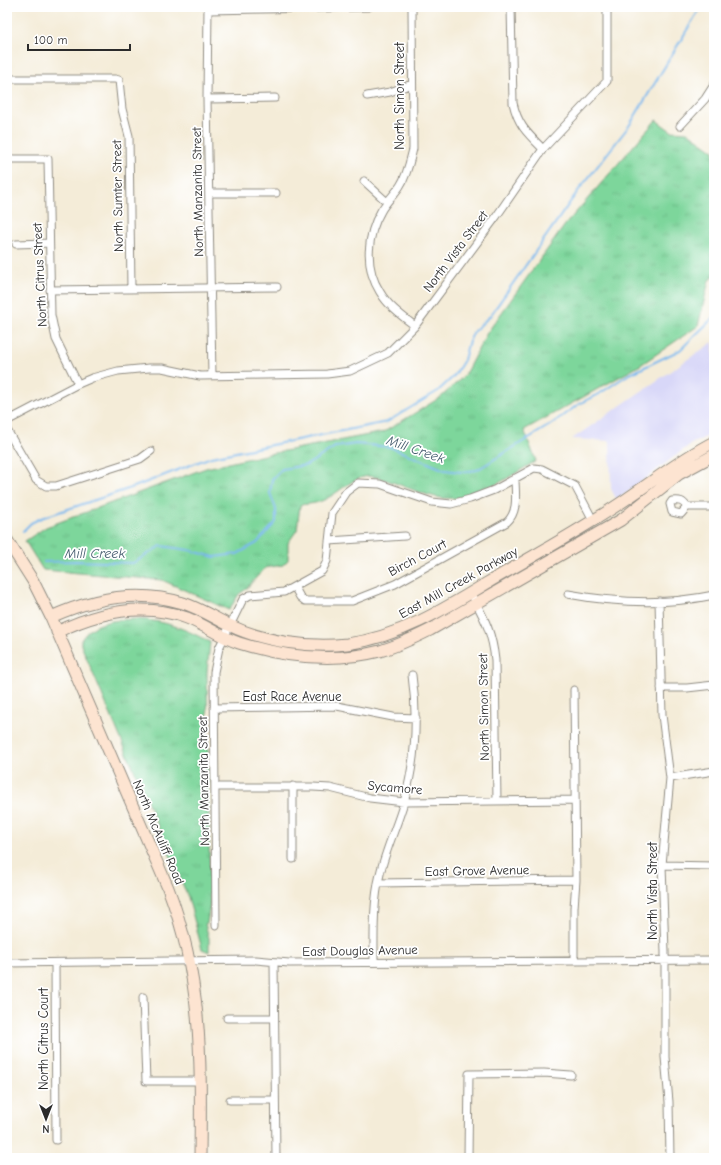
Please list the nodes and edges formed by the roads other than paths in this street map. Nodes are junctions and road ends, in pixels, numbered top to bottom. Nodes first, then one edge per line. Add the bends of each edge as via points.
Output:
1 (369, 7) edge
2 (412, 7) edge
3 (511, 7) edge
4 (607, 7) edge
5 (208, 8) edge
6 (7, 79) edge
7 (412, 84) junction
8 (714, 84) edge
9 (367, 96) dead end
10 (275, 98) dead end
11 (207, 99) junction
12 (680, 126) dead end
13 (543, 149) junction
14 (7, 159) edge
15 (364, 181) dead end
16 (276, 192) dead end
17 (209, 193) junction
18 (387, 202) junction
19 (48, 243) junction
20 (16, 244) dead end
21 (277, 287) dead end
22 (211, 288) junction
23 (131, 289) junction
24 (50, 290) junction
25 (414, 326) junction
26 (212, 376) junction
27 (78, 384) junction
28 (7, 421) edge
29 (7, 430) edge
30 (714, 442) edge
31 (151, 451) dead end
32 (714, 455) edge
33 (515, 478) junction
34 (687, 507) dead end
35 (714, 507) edge
36 (593, 520) junction
37 (405, 536) dead end
38 (7, 540) edge
39 (329, 541) junction
40 (295, 588) junction
41 (471, 593) junction
42 (568, 594) dead end
43 (714, 595) edge
44 (659, 601) junction
45 (477, 604) junction
46 (51, 617) junction
47 (230, 625) junction
48 (57, 632) junction
49 (225, 638) junction
50 (412, 675) dead end
51 (714, 685) edge
52 (661, 688) junction
53 (574, 690) dead end
54 (214, 708) junction
55 (416, 718) junction
56 (714, 771) edge
57 (670, 778) junction
58 (293, 786) junction
59 (215, 787) junction
60 (575, 800) junction
61 (497, 801) junction
62 (404, 802) junction
63 (293, 859) dead end
64 (662, 865) junction
65 (714, 866) edge
66 (576, 880) junction
67 (378, 883) junction
68 (216, 926) dead end
69 (665, 960) junction
70 (714, 960) edge
71 (190, 961) junction
72 (574, 961) junction
73 (274, 962) junction
74 (374, 962) junction
75 (7, 963) edge
76 (54, 963) junction
77 (143, 997) dead end
78 (227, 1018) dead end
79 (274, 1018) junction
80 (571, 1075) dead end
81 (201, 1081) junction
82 (230, 1100) dead end
83 (275, 1100) junction
84 (56, 1140) dead end
85 (200, 1158) edge
86 (276, 1158) edge
87 (468, 1158) edge
88 (670, 1158) edge

1 - 5 street
2 - 7 street, North Simon Street
3 - 13 street via 512,103 516,118 524,131
4 - 13 street, North Vista Street via 608,81
5 - 11 street, North Manzanita Street
6 - 23 street, North Sumter Street via 119,80 129,142
7 - 9 street via 390,92
7 - 18 street, North Simon Street via 413,149 401,185
8 - 12 street via 705,99
10 - 11 street
11 - 17 street, North Manzanita Street
13 - 25 street, North Vista Street via 496,217
14 - 19 street, North Citrus Street via 48,159
15 - 18 street
16 - 17 street
17 - 22 street, North Manzanita Street
18 - 25 street, North Simon Street via 373,227 368,248 372,272 379,291 394,309
19 - 20 street
19 - 24 street, North Citrus Street
21 - 22 street
22 - 23 street
22 - 26 street, North Manzanita Street
23 - 24 street
24 - 27 street, North Citrus Street via 51,315 56,339
25 - 26 street, North Vista Street via 388,353 350,371 327,374
26 - 27 street, North Vista Street via 150,368 103,374
27 - 28 street, North Vista Street
29 - 31 street via 36,480 46,486 56,486 140,459
30 - 36 street, East Mill Creek Parkway via 681,460
32 - 45 street, East Mill Creek Parkway via 679,474 621,520
33 - 36 street, North Manzanita Street via 534,468 542,469 575,486
33 - 39 street, North Manzanita Street via 470,500 451,504 432,502 380,484 358,484 346,492 332,513
33 - 40 street, Birch Court via 515,509 512,518 395,584 352,601 305,601
34 - 35 street
36 - 41 street, East Mill Creek Parkway
37 - 39 street
38 - 46 street, North McAuliff Road via 33,581
39 - 40 street, North Manzanita Street via 327,561 322,571
40 - 47 street, North Manzanita Street via 246,597 239,605
41 - 45 street, North Simon Street
41 - 47 street, East Mill Creek Parkway via 404,629 346,644 282,642
42 - 44 street via 599,600
43 - 44 street via 691,600
44 - 52 street, North Vista Street
45 - 49 street, East Mill Creek Parkway via 402,643 357,656 292,655
45 - 61 street, North Simon Street via 489,627 496,660
46 - 47 street, East Mill Creek Parkway via 82,604 124,596 145,596 183,603
46 - 48 street, North McAuliff Road
47 - 49 street, North Manzanita Street
48 - 49 street, East Mill Creek Parkway via 105,613 157,611 187,618
48 - 71 street, North McAuliff Road via 168,888
49 - 54 street, North Manzanita Street via 215,661
50 - 55 street
51 - 52 street
52 - 57 street, North Vista Street
53 - 60 street
54 - 55 street, East Race Avenue via 337,706 393,717
54 - 59 street, North Manzanita Street
55 - 62 street via 414,758
56 - 57 street
57 - 64 street, North Vista Street
58 - 59 street, Sycamore
58 - 62 street, Sycamore via 330,788 370,798
58 - 63 street
59 - 68 street, North Manzanita Street
60 - 61 street, Sycamore
60 - 66 street
61 - 62 street, Sycamore
62 - 67 street via 386,851
64 - 65 street
64 - 69 street, North Vista Street
66 - 67 street, East Grove Avenue
66 - 72 street
67 - 74 street via 374,911
69 - 70 street, East Douglas Avenue
69 - 72 street, East Douglas Avenue
69 - 88 street, North Vista Street via 665,1057
71 - 73 street, East Douglas Avenue
71 - 76 street, East Douglas Avenue
71 - 81 street, North McAuliff Road via 198,1014
72 - 74 street, East Douglas Avenue
73 - 74 street, East Douglas Avenue
73 - 79 street
75 - 76 street, East Douglas Avenue
76 - 84 street, North Citrus Court
77 - 81 street via 146,1081
78 - 79 street
79 - 83 street
80 - 87 street via 469,1074
81 - 85 street, North McAuliff Road
82 - 83 street
83 - 86 street

